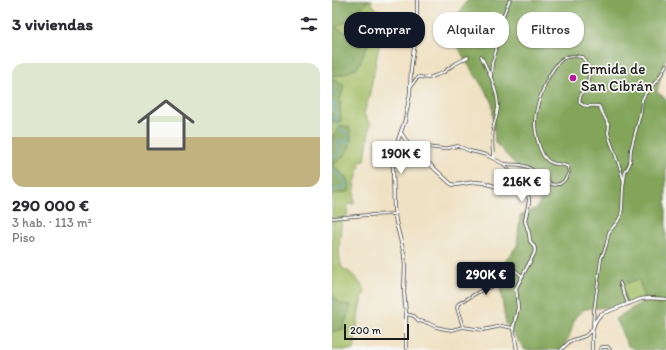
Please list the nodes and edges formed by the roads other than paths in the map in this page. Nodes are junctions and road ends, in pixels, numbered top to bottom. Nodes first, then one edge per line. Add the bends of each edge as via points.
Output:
1 (417, 0) edge
2 (510, 0) edge
3 (481, 56) dead end
4 (468, 58) dead end
5 (666, 65) edge
6 (491, 76) junction
7 (411, 86) junction
8 (400, 133) junction
9 (408, 144) junction
10 (493, 158) junction
11 (504, 164) junction
12 (624, 183) junction
13 (518, 189) junction
14 (395, 214) junction
15 (332, 218) edge
16 (522, 276) junction
17 (620, 283) dead end
18 (666, 299) edge
19 (628, 304) junction
20 (406, 314) junction
21 (593, 326) junction
22 (463, 327) junction
23 (513, 328) junction
24 (593, 329) junction
25 (406, 350) edge
26 (517, 350) edge
27 (561, 350) edge
28 (592, 350) edge
29 (600, 350) edge
30 (610, 350) edge

1 - 7 street via 417,30
2 - 6 street via 498,29
3 - 6 street
4 - 7 street via 437,75 416,78
5 - 12 street via 642,100
6 - 10 street via 498,107 493,129
7 - 8 street
8 - 9 street
8 - 14 street via 393,165
9 - 10 street via 444,149 458,146
9 - 13 street via 451,184 475,182 503,189
10 - 11 street
11 - 12 street via 528,168 555,186 567,177 567,166 553,164 542,155 535,122 547,80 554,68 564,59 574,55 582,57 588,64 587,85 580,98 581,104 599,106 602,110 609,126 608,133
11 - 13 street via 516,180
12 - 21 street via 621,215 609,232 601,259
13 - 16 street via 525,192 529,198 525,221 534,250
14 - 15 street
14 - 20 street via 404,254
16 - 22 street via 510,266 498,283 458,304
16 - 23 street via 516,288 518,308
17 - 19 street
18 - 19 street via 646,298
19 - 21 street via 601,314
20 - 22 street via 436,327 452,330
20 - 25 street
21 - 24 street
22 - 23 street via 483,330 502,326
23 - 26 street
24 - 27 street via 585,336 570,341
24 - 28 street
29 - 30 street via 602,347 608,347

